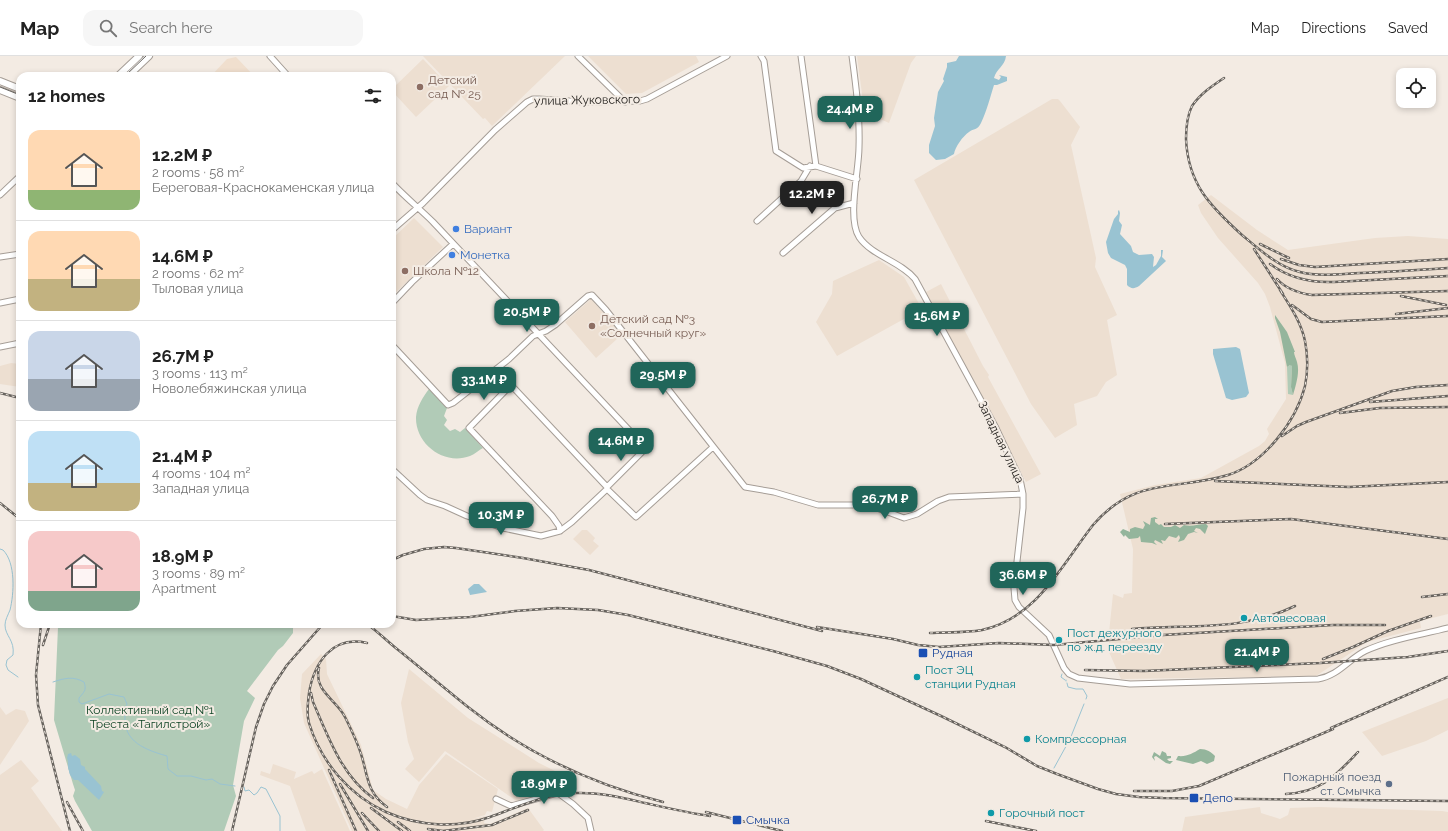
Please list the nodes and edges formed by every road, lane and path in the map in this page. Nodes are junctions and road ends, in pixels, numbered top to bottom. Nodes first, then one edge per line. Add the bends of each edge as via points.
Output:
1 (139, 56) edge
2 (149, 56) edge
3 (270, 56) edge
4 (578, 56) edge
5 (727, 56) edge
6 (761, 56) edge
7 (801, 56) edge
8 (852, 56) edge
9 (122, 72) edge
10 (132, 72) edge
11 (284, 72) edge
12 (0, 81) edge
13 (16, 87) edge
14 (0, 90) edge
15 (16, 96) edge
16 (625, 102) junction
17 (810, 166) junction
18 (816, 166) junction
19 (857, 179) junction
20 (16, 180) edge
21 (396, 187) edge
22 (0, 195) edge
23 (854, 203) junction
24 (417, 207) junction
25 (757, 221) dead end
26 (396, 226) edge
27 (453, 244) junction
28 (783, 252) dead end
29 (16, 255) edge
30 (0, 257) edge
31 (396, 299) edge
32 (16, 300) edge
33 (0, 303) edge
34 (539, 333) junction
35 (16, 344) edge
36 (0, 347) edge
37 (396, 348) edge
38 (713, 447) junction
39 (396, 473) edge
40 (607, 488) junction
41 (1023, 494) junction
42 (560, 531) junction
43 (1448, 628) edge
44 (496, 799) dead end
45 (591, 831) edge

1 - 9 main road
2 - 10 main road
3 - 11 street
4 - 16 street
5 - 16 street, улица Жуковского via 646,99
6 - 17 street via 764,61 776,151 803,168
7 - 18 street
8 - 19 street, Западная улица via 858,115
12 - 13 main road
14 - 15 main road
16 - 24 street, улица Жуковского via 538,99 527,102 507,118
17 - 18 street
17 - 25 street via 801,181
18 - 19 street
19 - 23 street, Западная улица
20 - 22 street
21 - 24 street
23 - 28 street via 836,208
23 - 41 street, Западная улица via 855,228 861,240 912,275 920,288 996,428 1020,479
24 - 26 street, улица Жуковского
24 - 27 street
27 - 31 street
27 - 34 street
29 - 30 street
32 - 33 street
34 - 37 street via 448,405
34 - 38 street via 555,325 592,295
34 - 40 street via 646,448
35 - 36 street
38 - 40 street via 636,517
38 - 41 street via 745,486 818,505 861,505 904,518 949,497
39 - 42 street via 424,498 467,516 503,528 541,536
40 - 42 street
40 - 42 street via 511,385 469,428 552,516
41 - 43 street, Западная улица via 1014,588 1016,600 1023,612 1050,636 1067,672 1078,678 1140,684 1318,679 1333,674 1366,651
44 - 45 street via 511,806 558,793 588,818

